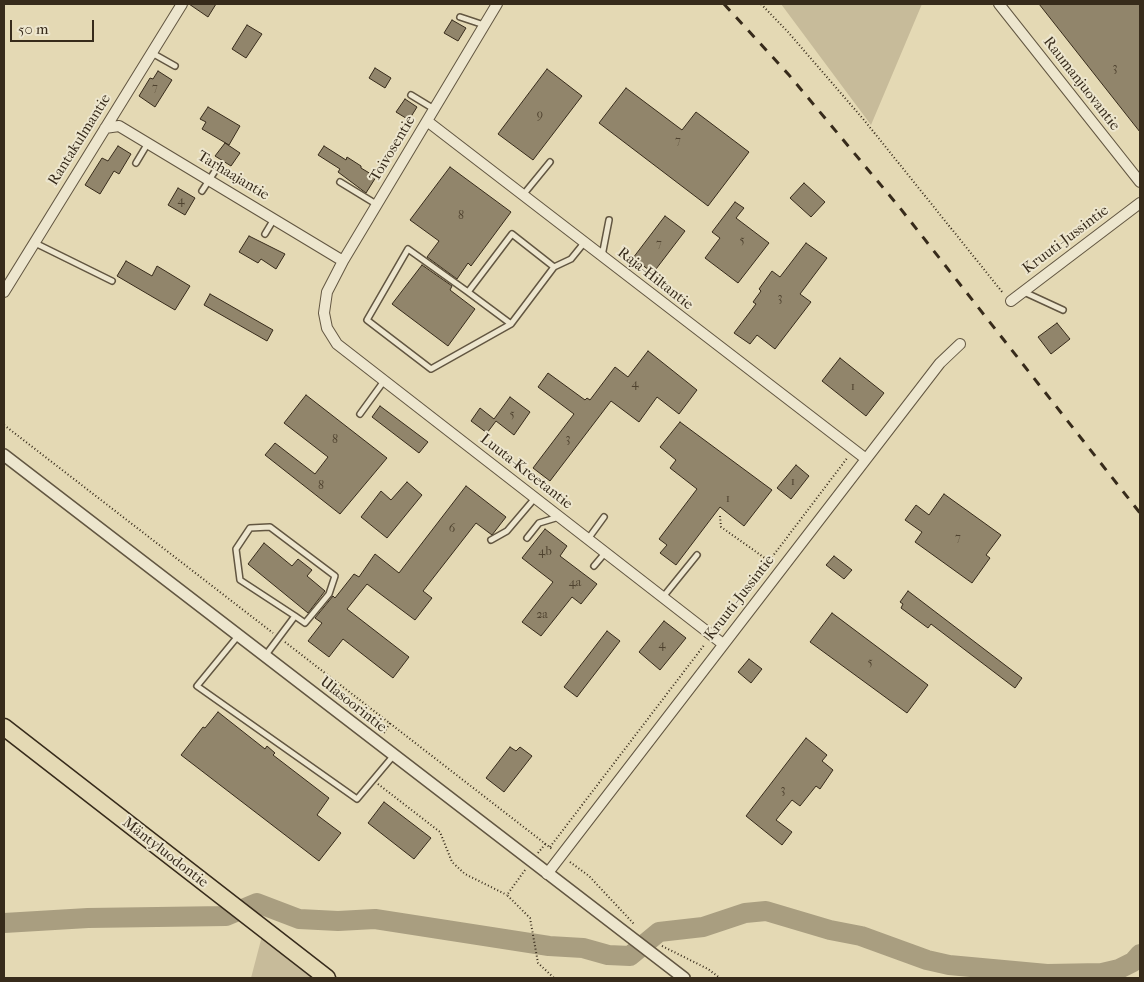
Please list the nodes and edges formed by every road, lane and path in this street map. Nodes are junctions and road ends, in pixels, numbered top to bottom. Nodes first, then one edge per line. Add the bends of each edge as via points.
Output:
1 (182, 4) edge
2 (496, 4) edge
3 (761, 4) edge
4 (999, 4) edge
5 (460, 17) dead end
6 (484, 25) junction
7 (152, 53) junction
8 (175, 66) dead end
9 (411, 95) dead end
10 (434, 109) junction
11 (427, 121) junction
12 (105, 128) junction
13 (148, 143) junction
14 (136, 162) dead end
15 (550, 162) dead end
16 (212, 176) junction
17 (340, 182) dead end
18 (1140, 182) edge
19 (202, 191) dead end
20 (523, 196) junction
21 (1140, 203) edge
22 (377, 205) junction
23 (274, 218) junction
24 (609, 220) dead end
25 (265, 234) dead end
26 (584, 242) junction
27 (35, 243) junction
28 (602, 257) junction
29 (343, 261) junction
30 (554, 267) junction
31 (112, 281) dead end
32 (1023, 291) junction
33 (4, 292) edge
34 (468, 292) junction
35 (1011, 301) joint
36 (1063, 310) dead end
37 (324, 313) joint
38 (511, 324) junction
39 (960, 344) dead end
40 (384, 381) junction
41 (360, 414) dead end
42 (4, 426) edge
43 (854, 450) junction
44 (4, 455) edge
45 (866, 459) junction
46 (535, 498) junction
47 (720, 516) dead end
48 (560, 517) junction
49 (604, 517) dead end
50 (527, 538) dead end
51 (588, 539) junction
52 (491, 540) dead end
53 (605, 552) junction
54 (697, 555) dead end
55 (769, 561) junction
56 (594, 566) dead end
57 (663, 597) junction
58 (295, 616) junction
59 (712, 635) junction
60 (239, 636) junction
61 (280, 638) junction
62 (723, 644) junction
63 (265, 656) junction
64 (390, 723) junction
65 (4, 727) edge
66 (390, 737) dead end
67 (394, 755) junction
68 (373, 780) junction
69 (550, 846) junction
70 (560, 856) junction
71 (531, 862) junction
72 (547, 874) junction
73 (508, 895) junction
74 (636, 925) dead end
75 (662, 946) dead end
76 (327, 978) edge
77 (554, 978) edge
78 (684, 978) edge
79 (720, 978) edge

1 - 7 street, Rantakulmantie
2 - 6 street, Toivosentie
3 - 35 path via 864,120
4 - 18 street, Raumanjuovantie
5 - 6 lane
6 - 10 street, Toivosentie
7 - 8 lane
7 - 12 street, Rantakulmantie
9 - 10 lane
10 - 11 street, Toivosentie
11 - 20 street, Raja-Hiltantie
11 - 22 street, Toivosentie
12 - 13 street, Tarhaajantie via 119,126
12 - 27 street, Rantakulmantie
13 - 14 lane
13 - 16 street, Tarhaajantie
15 - 20 lane
16 - 19 lane
16 - 23 street, Tarhaajantie
17 - 22 lane
20 - 26 street, Raja-Hiltantie
21 - 32 street, Kruuti-Jussintie
22 - 29 street, Toivosentie
23 - 25 lane
23 - 29 street, Tarhaajantie
24 - 28 lane
26 - 28 street, Raja-Hiltantie
26 - 30 lane via 571,259
27 - 31 lane
27 - 33 street, Rantakulmantie
28 - 43 street, Raja-Hiltantie
29 - 37 street, Toivosentie via 327,292
30 - 34 lane via 512,234
30 - 38 lane
32 - 35 street, Kruuti-Jussintie
32 - 36 lane
34 - 38 lane
34 - 38 lane via 408,250 367,320 431,369
37 - 40 street, Luuta-Kreetantie via 327,328 337,344
39 - 45 street, Kruuti-Jussintie via 940,363
40 - 41 lane
40 - 46 street, Luuta-Kreetantie
42 - 61 path
43 - 45 street, Raja-Hiltantie
43 - 55 path
44 - 60 street, Ulasoorintie
45 - 62 street, Kruuti-Jussintie
46 - 48 street, Luuta-Kreetantie
46 - 52 lane via 507,532
47 - 55 path via 721,527
48 - 50 lane via 539,523
48 - 51 street, Luuta-Kreetantie
49 - 51 lane
51 - 53 street, Luuta-Kreetantie
53 - 56 lane
53 - 57 street, Luuta-Kreetantie
54 - 57 lane
55 - 59 path
57 - 59 street, Luuta-Kreetantie
58 - 58 lane via 240,580 236,549 250,528 270,527 335,576 329,594 305,623
58 - 61 lane
59 - 62 street, Luuta-Kreetantie
59 - 69 path
60 - 63 street, Ulasoorintie
60 - 68 lane via 198,686 357,799
61 - 63 lane
61 - 64 path
62 - 70 street, Kruuti-Jussintie
63 - 67 street, Ulasoorintie
64 - 66 path via 383,732
64 - 69 path
65 - 76 highway, Mäntyluodontie
67 - 68 lane
67 - 71 street, Ulasoorintie
68 - 73 path via 440,832 452,862 465,874
69 - 70 path
70 - 72 street, Kruuti-Jussintie
70 - 74 path via 589,876
71 - 72 street, Ulasoorintie
71 - 73 path
72 - 78 street, Ulasoorintie
73 - 77 path via 530,918 538,963
75 - 79 path

